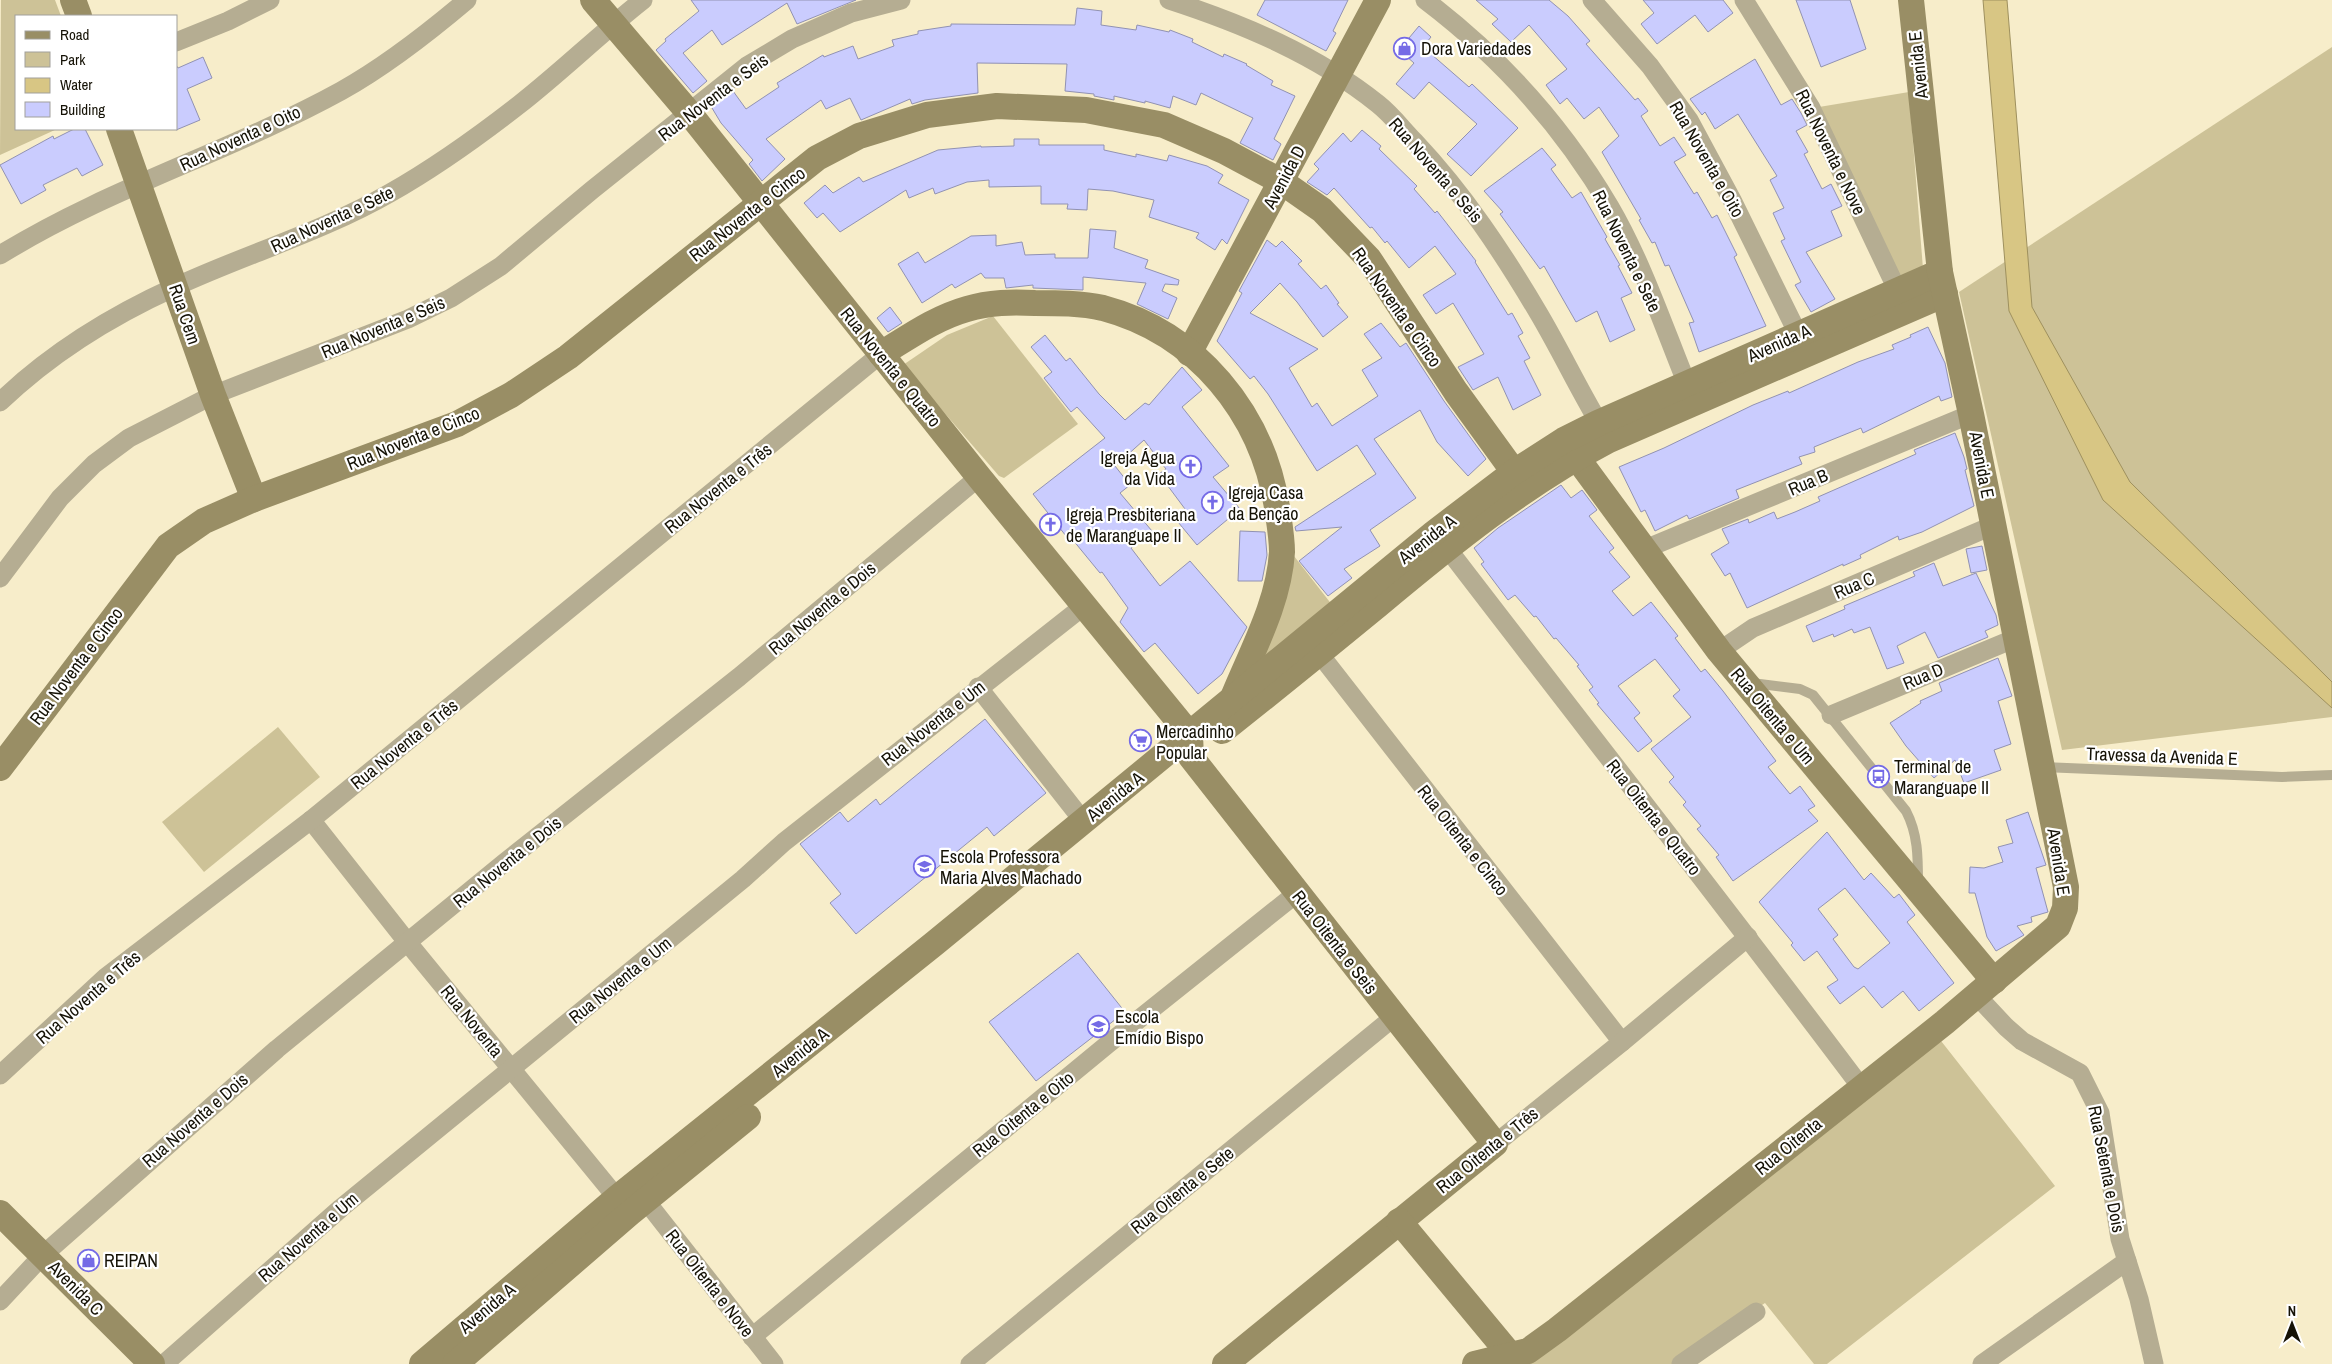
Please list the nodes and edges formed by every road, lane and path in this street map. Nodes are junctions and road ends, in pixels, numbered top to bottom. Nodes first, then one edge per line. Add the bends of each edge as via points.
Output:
1 (73, 0) edge
2 (270, 0) edge
3 (467, 0) edge
4 (593, 0) edge
5 (643, 0) edge
6 (901, 0) edge
7 (1169, 0) edge
8 (1378, 0) edge
9 (1425, 0) edge
10 (1592, 0) edge
11 (1744, 0) edge
12 (1911, 0) edge
13 (79, 15) edge
14 (614, 23) junction
15 (178, 41) edge
16 (1338, 75) junction
17 (690, 114) junction
18 (119, 130) edge
19 (1282, 182) junction
20 (138, 184) junction
21 (760, 203) junction
22 (0, 255) edge
23 (1943, 283) junction
24 (175, 286) junction
25 (1902, 300) junction
26 (1798, 334) junction
27 (1189, 353) junction
28 (881, 354) junction
29 (1688, 384) junction
30 (213, 395) junction
31 (0, 402) edge
32 (1971, 414) junction
33 (1604, 431) junction
34 (1570, 449) junction
35 (1514, 472) junction
36 (979, 477) junction
37 (254, 499) junction
38 (1994, 525) junction
39 (1447, 548) junction
40 (1646, 550) junction
41 (0, 578) edge
42 (1084, 605) junction
43 (2016, 638) junction
44 (1312, 645) junction
45 (1719, 651) junction
46 (1746, 682) junction
47 (978, 687) junction
48 (1232, 700) junction
49 (1831, 715) junction
50 (1190, 746) junction
51 (2041, 767) junction
52 (0, 768) edge
53 (2332, 776) edge
54 (311, 820) junction
55 (1084, 822) junction
56 (1919, 892) junction
57 (1297, 893) junction
58 (2058, 926) joint
59 (1748, 937) junction
60 (408, 943) junction
61 (1986, 988) junction
62 (1394, 1017) junction
63 (1622, 1042) junction
64 (512, 1069) junction
65 (0, 1075) edge
66 (1861, 1087) junction
67 (1495, 1144) junction
68 (617, 1198) junction
69 (646, 1201) junction
70 (0, 1213) edge
71 (1399, 1221) junction
72 (43, 1255) junction
73 (2127, 1261) junction
74 (0, 1301) edge
75 (1756, 1312) dead end
76 (752, 1337) junction
77 (1512, 1357) junction
78 (152, 1364) edge
79 (164, 1364) edge
80 (422, 1364) edge
81 (456, 1364) edge
82 (774, 1364) edge
83 (970, 1364) edge
84 (1225, 1364) edge
85 (1475, 1364) edge
86 (1681, 1364) edge
87 (1982, 1364) edge
88 (2154, 1364) edge

1 - 13 street
2 - 15 street
3 - 20 street, Rua Noventa e Oito via 395,55 342,90 202,158
4 - 14 street, Rua Noventa e Quatro
5 - 14 street, Rua Noventa e Sete
6 - 17 street, Rua Noventa e Seis via 851,13 792,39 747,66
7 - 16 street, Rua Noventa e Seis via 1229,19
8 - 16 street, Avenida D
9 - 29 street, Rua Noventa e Sete via 1488,53 1538,106 1576,155 1610,208 1643,276
10 - 26 street, Rua Noventa e Oito via 1650,66 1689,120
11 - 25 street, Rua Noventa e Nove via 1811,108
12 - 23 street, Avenida E
14 - 17 street, Rua Noventa e Quatro
14 - 24 street, Rua Noventa e Sete via 521,103 457,151 389,194 296,238
16 - 19 street, Avenida D
16 - 33 street, Rua Noventa e Seis via 1379,105 1435,163 1482,223 1539,314
17 - 21 street, Rua Noventa e Quatro
17 - 30 street, Rua Noventa e Seis via 592,190 502,266 451,298 408,319
18 - 20 street, Rua Cem
19 - 21 street, Rua Noventa e Cinco via 1224,151 1164,125 1086,110 997,106 927,115 859,136 817,158
19 - 27 street, Avenida D
19 - 35 street, Rua Noventa e Cinco via 1322,210 1369,259 1456,392
20 - 22 street, Rua Noventa e Oito via 42,229
20 - 24 street, Rua Cem
21 - 28 street, Rua Noventa e Quatro
21 - 37 street, Rua Noventa e Cinco via 568,356 512,396 457,424
23 - 25 street, Avenida A
23 - 32 street, Avenida E
24 - 30 street, Rua Cem
24 - 31 street, Rua Noventa e Sete via 85,333 25,378
25 - 26 street, Avenida A
25 - 33 street, Avenida A
26 - 29 street, Avenida A
27 - 28 street, Rua Noventa e Três via 1137,320 1102,308 1003,302 968,308 938,319
27 - 48 street, Rua Noventa e Três via 1211,371 1243,411 1264,453 1279,521 1282,550 1274,598
28 - 36 street, Rua Noventa e Quatro
28 - 54 street, Rua Noventa e Três
29 - 33 street, Avenida A
30 - 37 street, Rua Cem
30 - 41 street, Rua Noventa e Seis via 129,438 94,464 60,498
32 - 38 street, Avenida E
32 - 40 street, Rua B
33 - 34 street, Avenida A
34 - 35 street, Avenida A
34 - 39 street, Avenida A via 1525,490
34 - 40 street, Rua Oitenta e Um
35 - 44 street, Avenida A via 1434,533
36 - 42 street, Rua Noventa e Quatro
36 - 60 street, Rua Noventa e Dois via 739,677
37 - 52 street, Rua Noventa e Cinco via 204,520 168,546
38 - 43 street, Avenida E
38 - 45 street, Rua C via 1753,628
39 - 44 street, Avenida A
39 - 59 street, Rua Oitenta e Quatro
40 - 45 street, Rua Oitenta e Um
42 - 47 street, Rua Noventa e Um
42 - 50 street, Rua Noventa e Quatro
43 - 49 street, Rua D
43 - 51 street, Avenida E
44 - 48 street, Avenida A
44 - 50 street, Avenida A
44 - 63 street, Rua Oitenta e Cinco
45 - 46 street, Rua Oitenta e Um
46 - 49 lane via 1800,689 1813,695
46 - 56 street, Rua Oitenta e Um
47 - 55 street
47 - 64 street, Rua Noventa e Um via 784,842
48 - 50 street, Avenida A
49 - 56 lane via 1914,825
50 - 55 street, Avenida A
50 - 57 street, Rua Oitenta e Seis
50 - 69 street, Avenida A
51 - 53 lane, Travessa da Avenida E via 2282,777
51 - 58 street, Avenida E via 2066,887 2065,908
54 - 60 street, Rua Noventa
54 - 65 street, Rua Noventa e Três via 106,977
55 - 68 street, Avenida A
56 - 61 street, Rua Oitenta e Um
57 - 62 street, Rua Oitenta e Seis
57 - 76 street, Rua Oitenta e Oito
58 - 61 street, Rua Oitenta
59 - 63 street, Rua Oitenta e Três
59 - 66 street, Rua Oitenta e Quatro
60 - 64 street, Rua Noventa
60 - 72 street, Rua Noventa e Dois via 278,1048
61 - 66 street, Rua Oitenta
61 - 73 street, Rua Setenta e Dois via 2022,1041 2080,1073 2100,1113 2116,1216
62 - 67 street, Rua Oitenta e Seis
62 - 83 street, Rua Oitenta e Sete
63 - 67 street, Rua Oitenta e Três
64 - 68 street, Rua Noventa
64 - 79 street, Rua Noventa e Um via 341,1208
66 - 77 street, Rua Oitenta via 1557,1330 1528,1352
67 - 71 street, Rua Oitenta e Três
68 - 69 street
68 - 80 street, Avenida A
69 - 76 street, Rua Oitenta e Nove
69 - 81 street, Avenida A
70 - 72 street, Avenida C
71 - 77 street
71 - 84 street, Rua Oitenta e Três
72 - 74 street, Rua Noventa e Dois
72 - 78 street, Avenida C
73 - 87 street
73 - 88 street, Rua Setenta e Dois
75 - 86 street
76 - 82 street, Rua Oitenta e Nove
77 - 85 street, Rua Oitenta

